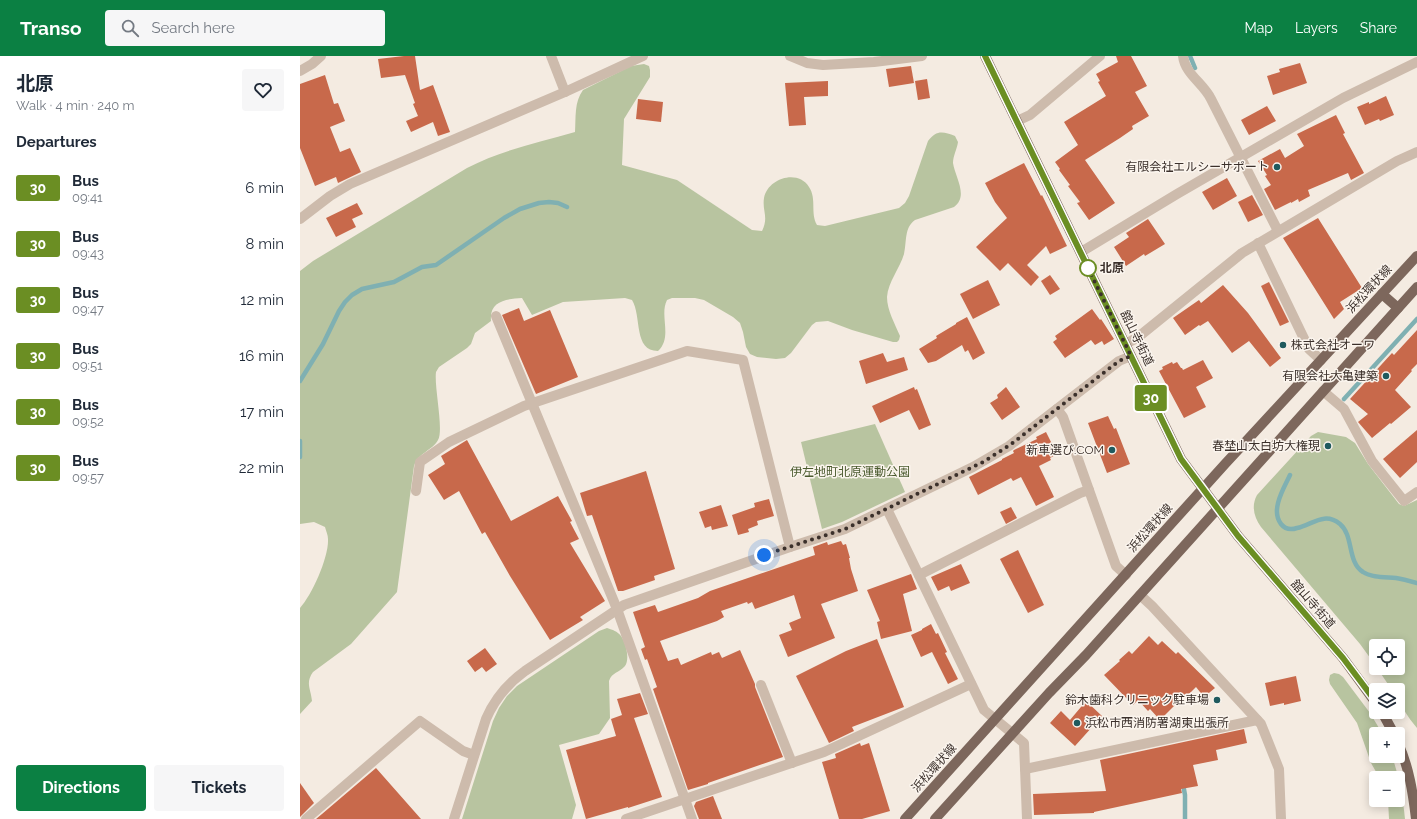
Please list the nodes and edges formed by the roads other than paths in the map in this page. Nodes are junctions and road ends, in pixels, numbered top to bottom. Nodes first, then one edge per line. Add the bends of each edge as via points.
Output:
1 (321, 56) edge
2 (551, 56) edge
3 (643, 56) edge
4 (790, 56) edge
5 (922, 56) edge
6 (985, 56) edge
7 (1100, 56) edge
8 (1183, 56) edge
9 (1417, 62) edge
10 (300, 71) edge
11 (565, 92) junction
12 (1017, 122) junction
13 (1417, 152) edge
14 (1241, 157) junction
15 (300, 219) edge
16 (1278, 231) junction
17 (1258, 243) junction
18 (1081, 252) junction
19 (1417, 256) edge
20 (1417, 287) edge
21 (1382, 294) junction
22 (1398, 308) junction
23 (496, 316) dead end
24 (1125, 344) junction
25 (1131, 356) junction
26 (1321, 360) junction
27 (1323, 391) junction
28 (532, 403) junction
29 (1057, 409) junction
30 (1203, 488) junction
31 (1089, 490) junction
32 (416, 491) dead end
33 (1417, 492) edge
34 (1218, 508) junction
35 (887, 509) junction
36 (790, 547) junction
37 (919, 575) junction
38 (1126, 575) junction
39 (1140, 595) junction
40 (617, 609) junction
41 (971, 684) junction
42 (761, 685) dead end
43 (1369, 693) edge
44 (995, 720) junction
45 (1257, 720) junction
46 (1012, 734) junction
47 (474, 755) junction
48 (1405, 763) edge
49 (792, 764) junction
50 (1025, 769) junction
51 (684, 800) junction
52 (306, 819) edge
53 (454, 819) edge
54 (626, 819) edge
55 (692, 819) edge
56 (906, 819) edge
57 (934, 819) edge
58 (1027, 819) edge
59 (1281, 819) edge
60 (1416, 819) edge

1 - 10 street
2 - 11 street
3 - 11 street
4 - 5 street via 807,63 823,65
6 - 12 main road, 舘山寺街道
7 - 12 street via 1030,115
8 - 14 street via 1188,70 1208,93
9 - 14 street via 1343,98
11 - 15 street via 350,184
12 - 18 main road, 舘山寺街道
13 - 16 street via 1397,161
14 - 16 street
14 - 18 street
16 - 17 street
17 - 24 street via 1234,259 1137,338
17 - 26 street via 1309,349
18 - 24 main road, 舘山寺街道
19 - 21 main road, 浜松環状線
20 - 22 main road
21 - 22 main road
21 - 26 main road, 浜松環状線
22 - 27 main road
23 - 28 street
24 - 25 main road, 舘山寺街道
25 - 29 street via 1119,361
25 - 30 main road, 舘山寺街道 via 1181,459
26 - 30 main road, 浜松環状線
27 - 33 street via 1344,409 1372,461 1404,501
27 - 34 main road
28 - 32 street via 449,442 420,462
28 - 36 street via 687,351 743,360
28 - 40 street
29 - 31 street via 1063,417
29 - 35 street via 992,457
30 - 34 main road, 舘山寺街道
30 - 38 main road, 浜松環状線
31 - 37 street
31 - 38 street via 1116,566
34 - 39 main road
34 - 43 main road, 舘山寺街道 via 1238,536 1343,658
35 - 36 street via 845,529
35 - 37 street
36 - 40 street
37 - 41 street
38 - 44 main road, 浜松環状線
39 - 45 street
39 - 46 main road
40 - 47 street via 512,680 501,691 492,704
40 - 51 street
41 - 44 street via 984,710
41 - 49 street via 824,752
42 - 49 street
44 - 46 street
44 - 56 main road, 浜松環状線
45 - 50 street
45 - 59 street via 1261,724 1279,769
46 - 50 street via 1024,743
46 - 57 main road
47 - 52 street via 463,751 420,721
47 - 53 street
48 - 60 main road via 1414,798
49 - 51 street
50 - 58 street
51 - 54 street
51 - 55 street

